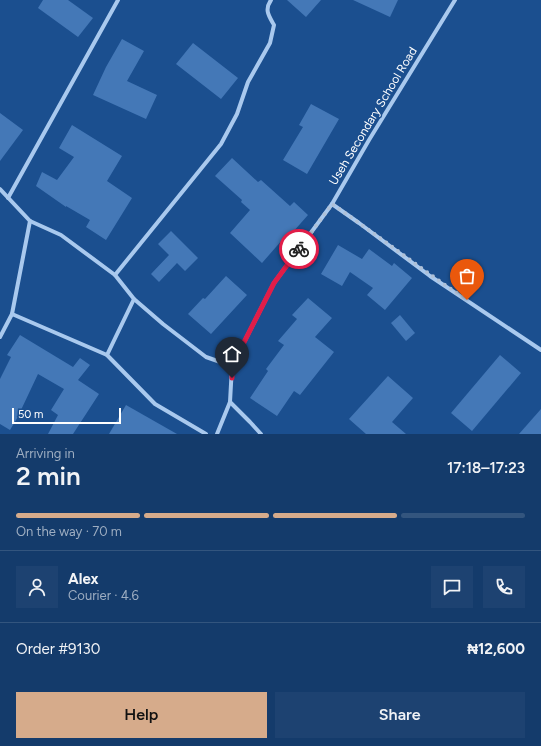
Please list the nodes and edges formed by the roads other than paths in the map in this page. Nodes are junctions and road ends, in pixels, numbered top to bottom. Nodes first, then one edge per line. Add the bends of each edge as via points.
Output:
1 (118, 0) edge
2 (271, 0) edge
3 (455, 0) edge
4 (0, 189) edge
5 (8, 198) junction
6 (332, 204) junction
7 (30, 221) junction
8 (115, 275) junction
9 (134, 299) junction
10 (12, 314) junction
11 (0, 337) edge
12 (541, 350) edge
13 (107, 355) junction
14 (232, 366) junction
15 (230, 402) junction
16 (206, 434) edge
17 (217, 434) edge
18 (261, 434) edge

1 - 5 street
2 - 8 street via 268,4 268,13 274,25 270,43 248,82 237,114 221,144
3 - 6 street, Useh Secondary School Road
4 - 5 street
5 - 7 street
6 - 12 street via 430,276
6 - 14 street, Useh Secondary School Road via 274,283
7 - 8 street via 61,235
7 - 10 street
8 - 9 street
9 - 13 street
9 - 14 street via 206,357
10 - 11 street
10 - 13 street
13 - 16 street via 155,404
14 - 15 street, Useh Secondary School Road
15 - 17 street, Useh Secondary School Road
15 - 18 street

